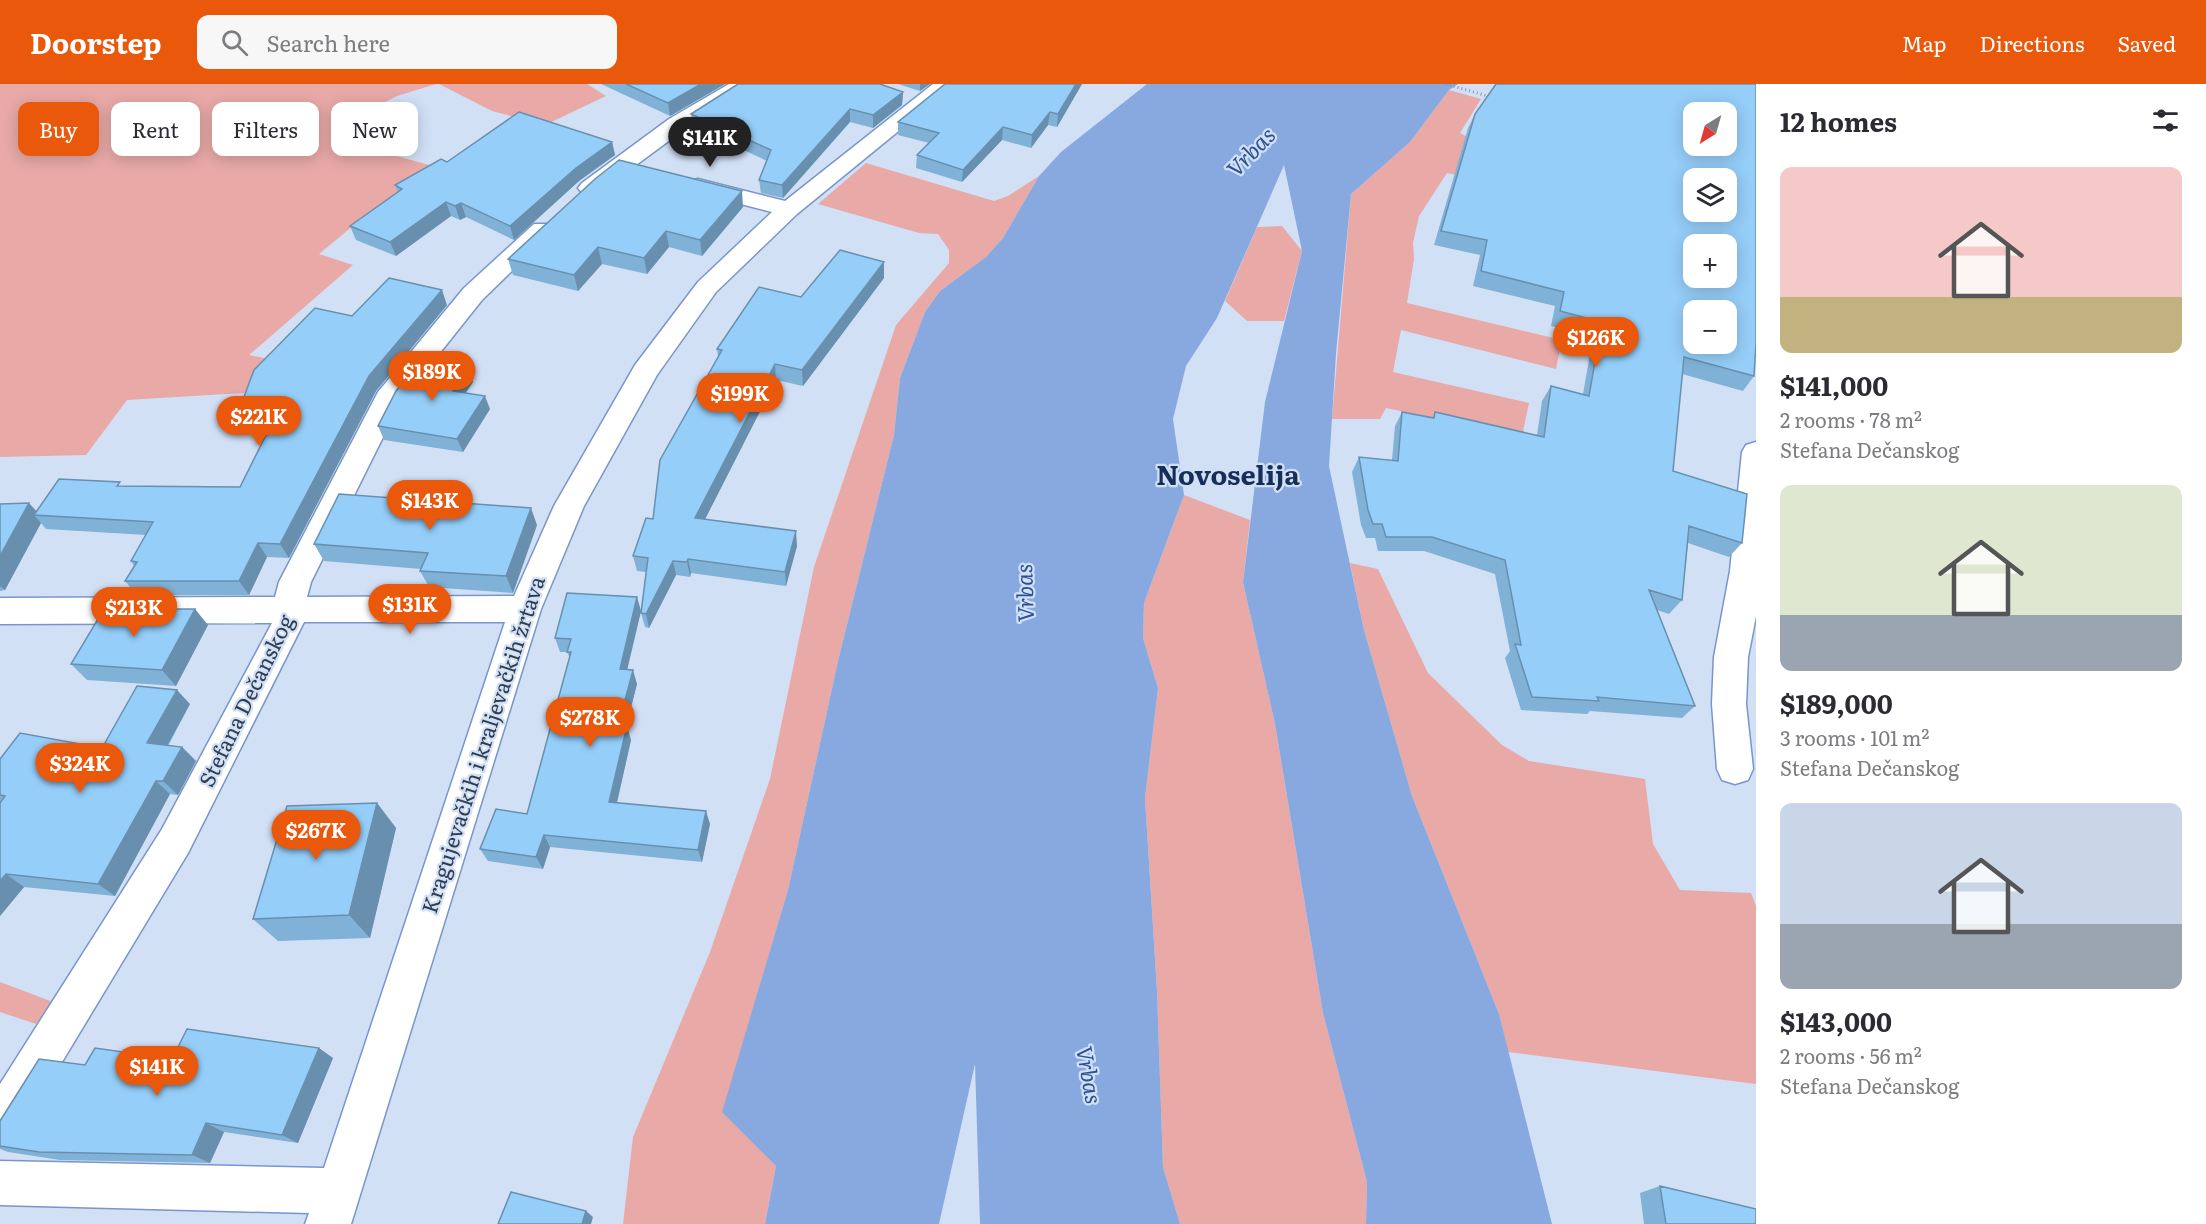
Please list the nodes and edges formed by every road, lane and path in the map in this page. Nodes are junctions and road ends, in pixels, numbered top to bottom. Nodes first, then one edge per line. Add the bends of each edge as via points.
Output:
1 (744, 84) edge
2 (1446, 84) edge
3 (923, 94) edge
4 (1500, 100) edge
5 (677, 181) edge
6 (789, 209) junction
7 (1756, 452) edge
8 (525, 609) junction
9 (0, 611) edge
10 (293, 612) junction
11 (1748, 625) edge
12 (1735, 769) dead end
13 (0, 1125) edge
14 (0, 1183) edge
15 (333, 1208) edge

1 - 10 street, Stefana Dečanskog via 677,124 632,170 558,214 472,294 388,399 295,582
2 - 4 path
3 - 6 street, Kragujevačkih i kraljevačkih žrtava
5 - 6 street
6 - 8 street, Kragujevačkih i kraljevačkih žrtava via 707,287 645,371 569,506
7 - 11 street
8 - 10 street
8 - 15 street, Kragujevačkih i kraljevačkih žrtava
9 - 10 street
10 - 13 street, Stefana Dečanskog via 209,780
11 - 12 street via 1731,657 1729,704
14 - 15 street

